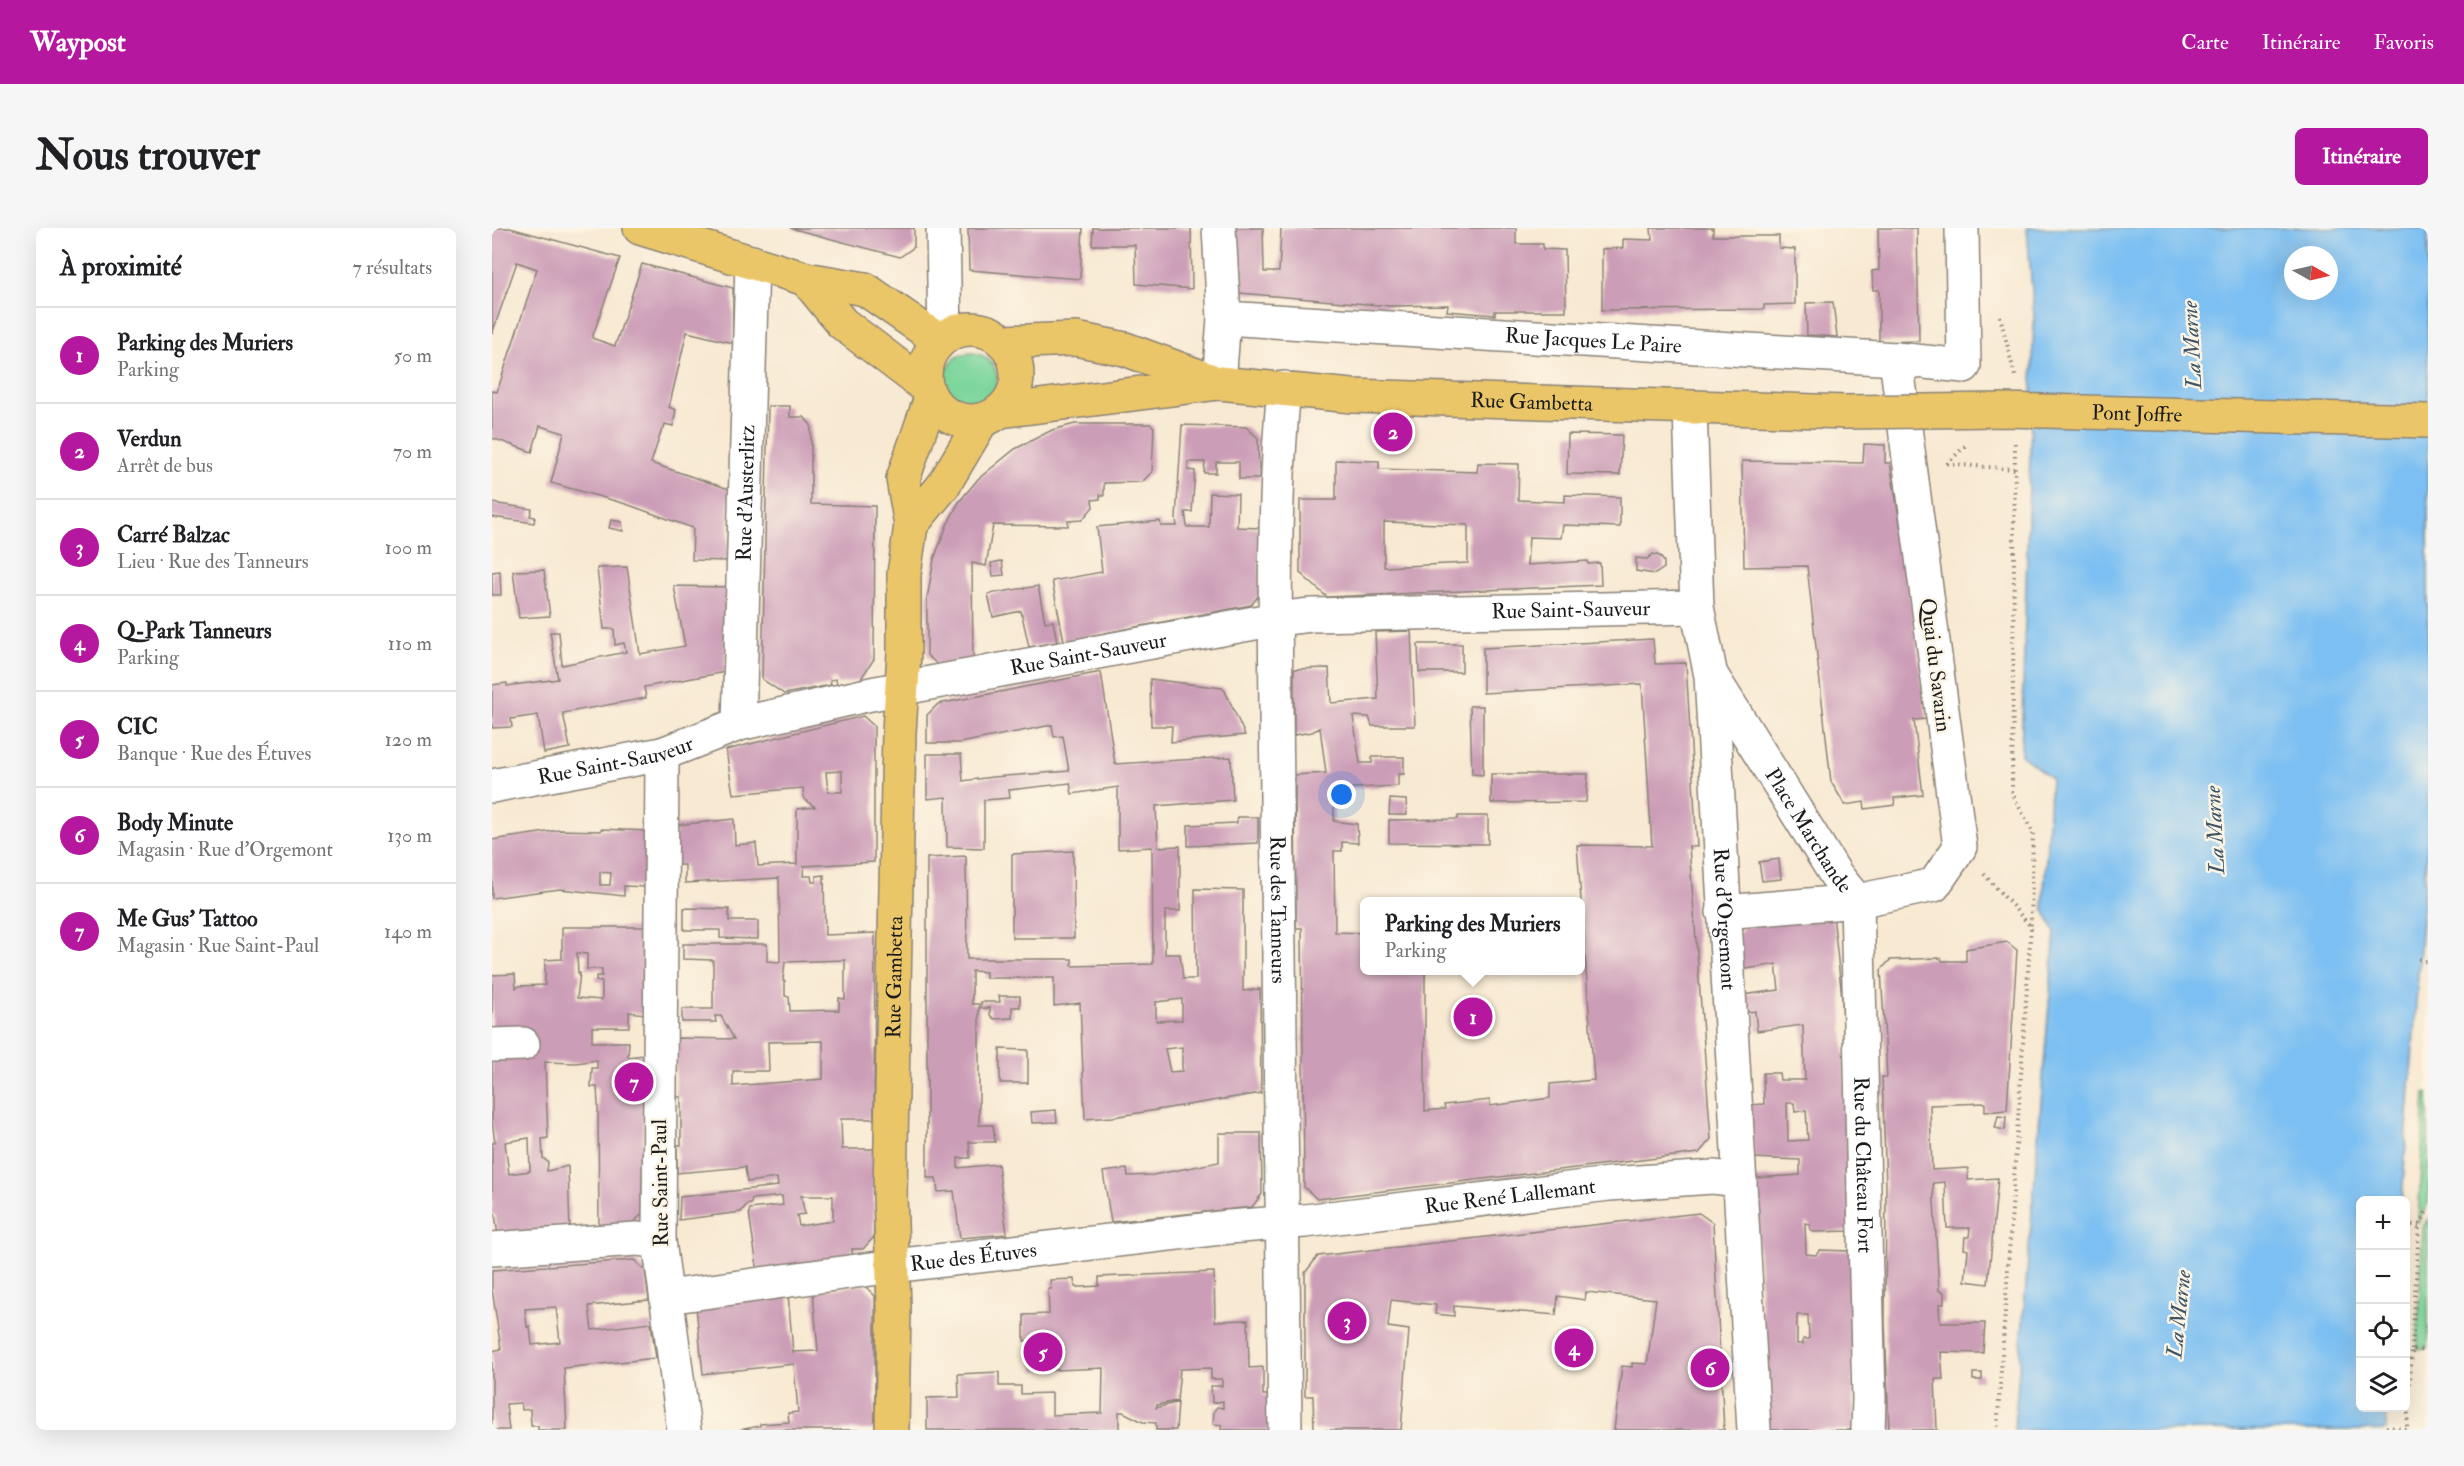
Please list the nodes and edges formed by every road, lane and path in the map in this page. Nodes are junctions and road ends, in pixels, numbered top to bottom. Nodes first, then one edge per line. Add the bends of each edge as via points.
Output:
1 (640, 228) edge
2 (943, 228) edge
3 (1219, 228) edge
4 (1962, 228) edge
5 (752, 262) junction
6 (806, 279) junction
7 (1998, 309) dead end
8 (1224, 318) junction
9 (942, 339) junction
10 (1003, 342) junction
11 (1896, 359) junction
12 (2016, 379) dead end
13 (1219, 383) junction
14 (1284, 388) junction
15 (928, 392) junction
16 (1690, 408) junction
17 (1846, 412) joint
18 (991, 416) junction
19 (2428, 421) edge
20 (2015, 436) dead end
21 (1910, 461) junction
22 (2015, 470) junction
23 (911, 525) junction
24 (1698, 607) junction
25 (1276, 619) junction
26 (1711, 676) junction
27 (902, 687) junction
28 (739, 724) junction
29 (662, 754) junction
30 (492, 786) edge
31 (1960, 847) junction
32 (1857, 901) junction
33 (1723, 912) junction
34 (2031, 927) junction
35 (2419, 959) dead end
36 (2428, 962) edge
37 (1740, 1180) junction
38 (2428, 1209) edge
39 (1281, 1222) junction
40 (2410, 1225) edge
41 (2419, 1226) junction
42 (659, 1241) junction
43 (492, 1249) edge
44 (892, 1266) junction
45 (667, 1298) junction
46 (2412, 1350) junction
47 (2428, 1350) edge
48 (2386, 1427) dead end
49 (684, 1430) edge
50 (892, 1430) edge
51 (1285, 1430) edge
52 (1754, 1430) edge
53 (1868, 1430) edge
54 (1997, 1430) edge

1 - 5 main road
2 - 9 street
3 - 8 street
4 - 11 street, Rue Jacques Le Paire via 1964,366
5 - 6 main road
5 - 28 street, Rue d'Austerlitz
6 - 9 main road via 865,289
6 - 15 main road via 842,323
7 - 12 path
8 - 11 street, Rue Jacques Le Paire
8 - 13 street
9 - 10 main road via 968,329 993,334
9 - 15 main road via 925,366
10 - 13 main road, Rue Gambetta via 1076,339 1125,349
10 - 18 main road via 1017,371 1013,393
11 - 21 street, Quai du Savarin
13 - 14 main road, Rue Gambetta
13 - 18 main road, Rue Gambetta
14 - 16 main road, Rue Gambetta via 1352,396
14 - 25 street, Rue des Tanneurs
15 - 18 main road via 940,410 952,418 967,422
15 - 23 main road, Rue Gambetta via 903,479
16 - 17 main road, Rue Gambetta
16 - 24 street, Rue d'Orgemont
17 - 19 main road, Pont Joffre, bridge via 2003,410
18 - 23 main road
20 - 22 path
21 - 22 path
21 - 31 street, Quai du Savarin
22 - 34 path via 2012,793 2033,833
23 - 27 main road, Rue Gambetta via 904,574
24 - 25 street, Rue Saint-Sauveur via 1311,615
24 - 26 street, Rue d'Orgemont
25 - 27 street, Rue Saint-Sauveur
25 - 39 street, Rue des Tanneurs
26 - 32 street, Place Marchande via 1836,875
26 - 33 street, Rue d'Orgemont
27 - 28 street, Rue Saint-Sauveur
27 - 44 main road, Rue Gambetta via 890,1182
28 - 29 street, Rue Saint-Sauveur
29 - 30 street, Rue Saint-Sauveur
29 - 42 street, Rue Saint-Paul
31 - 32 street via 1934,885
31 - 34 path
32 - 33 street, Place Marchande
32 - 53 street, Rue du Château Fort
33 - 37 street, Rue d'Orgemont
34 - 54 path
35 - 36 path
37 - 39 street, Rue René Lallemant via 1713,1177 1609,1184
37 - 52 street, Rue d'Orgemont
38 - 41 path
39 - 44 street, Rue des Étuves
39 - 51 street, Rue des Tanneurs
40 - 41 path
41 - 46 path
42 - 43 street via 636,1239
42 - 45 street, Rue Saint-Paul
44 - 45 street, Rue des Étuves
44 - 50 main road, Rue Gambetta
45 - 49 street, Rue Saint-Paul
46 - 47 path
46 - 48 path via 2407,1429

